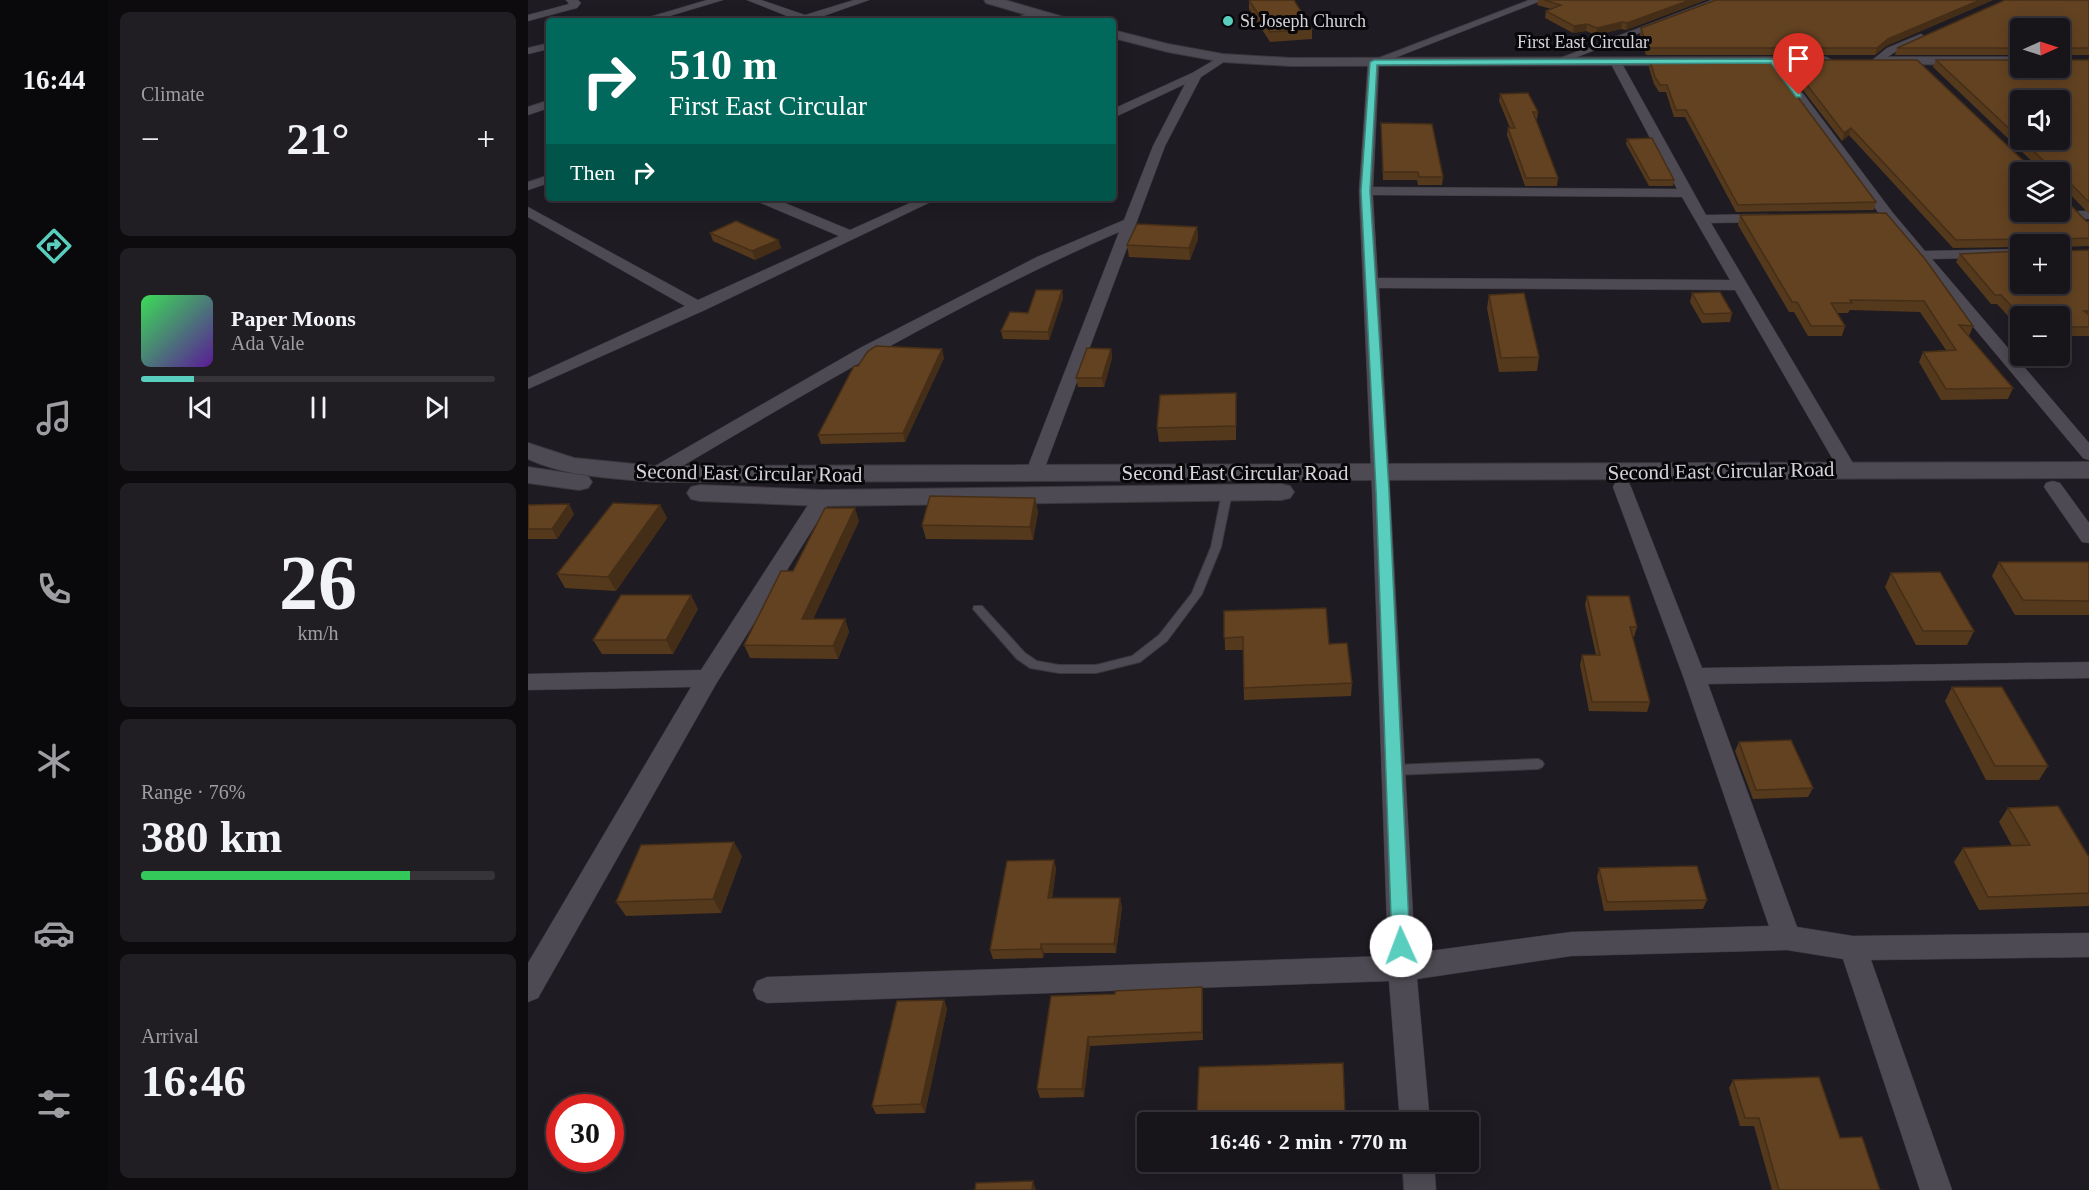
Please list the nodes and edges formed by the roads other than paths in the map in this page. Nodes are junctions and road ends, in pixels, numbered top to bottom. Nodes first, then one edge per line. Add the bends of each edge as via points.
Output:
1 (571, 0) edge
2 (718, 0) edge
3 (752, 0) edge
4 (864, 0) edge
5 (995, 0) edge
6 (1538, 0) edge
7 (1721, 0) edge
8 (1035, 14) junction
9 (528, 18) edge
10 (652, 18) edge
11 (800, 18) edge
12 (811, 18) edge
13 (1022, 18) edge
14 (1050, 18) edge
15 (1933, 32) edge
16 (1116, 35) edge
17 (546, 47) edge
18 (528, 51) edge
19 (1223, 58) junction
20 (1560, 60) junction
21 (1773, 61) junction
22 (1842, 61) edge
23 (1871, 61) joint
24 (1917, 61) junction
25 (2010, 61) edge
26 (1374, 62) junction
27 (1616, 62) junction
28 (1196, 75) junction
29 (1934, 77) edge
30 (546, 106) edge
31 (528, 111) edge
32 (1116, 113) edge
33 (546, 180) edge
34 (528, 186) edge
35 (1366, 191) junction
36 (1686, 193) junction
37 (768, 201) edge
38 (926, 201) edge
39 (2070, 205) edge
40 (528, 211) edge
41 (1888, 216) junction
42 (1865, 217) edge
43 (1783, 218) edge
44 (2086, 218) edge
45 (1700, 219) junction
46 (1131, 222) junction
47 (852, 236) junction
48 (2010, 254) edge
49 (1920, 255) junction
50 (1370, 283) junction
51 (1738, 285) junction
52 (699, 307) junction
53 (528, 384) edge
54 (528, 450) edge
55 (2089, 454) edge
56 (1848, 470) junction
57 (2089, 470) edge
58 (655, 474) junction
59 (1034, 474) junction
60 (528, 476) edge
61 (1382, 481) junction
62 (1622, 487) junction
63 (2053, 487) junction
64 (2089, 487) edge
65 (1227, 493) junction
66 (822, 498) junction
67 (2089, 537) edge
68 (978, 609) dead end
69 (2089, 670) edge
70 (1694, 676) junction
71 (708, 678) junction
72 (528, 682) edge
73 (1538, 765) dead end
74 (1394, 770) junction
75 (1787, 938) junction
76 (2089, 945) edge
77 (1853, 948) junction
78 (536, 960) edge
79 (1402, 968) junction
80 (528, 989) edge
81 (767, 990) dead end
82 (1414, 1112) edge
83 (1419, 1172) edge
84 (1420, 1190) edge
85 (1936, 1190) edge

1 - 9 street via 576,3 573,6
2 - 10 street
3 - 11 street
4 - 12 street
5 - 8 main road
6 - 26 street
7 - 20 street
8 - 13 street
8 - 14 main road
15 - 23 street
16 - 19 main road, First East Circular
17 - 18 street
19 - 26 main road, First East Circular
19 - 28 street
20 - 26 main road, First East Circular
20 - 27 main road, First East Circular
21 - 22 main road, First East Circular
21 - 27 main road, First East Circular
21 - 41 street
23 - 24 main road
24 - 25 main road
24 - 29 street
26 - 35 street
27 - 36 street
28 - 32 street
28 - 46 street via 1159,146
30 - 31 street
33 - 34 street
35 - 36 street
35 - 50 street
36 - 45 street
37 - 47 street
38 - 47 street
39 - 44 street
40 - 52 street
41 - 42 street
41 - 49 street
43 - 45 street
45 - 51 street
46 - 58 street via 1042,260 866,351
46 - 59 street
47 - 52 street
48 - 49 street
49 - 55 street
50 - 51 street
50 - 61 street
51 - 56 street
52 - 53 street
54 - 58 main road, Second East Circular Road via 580,466
56 - 57 main road, Second East Circular Road
56 - 61 main road, Second East Circular Road
58 - 59 main road, Second East Circular Road
59 - 61 main road, Second East Circular Road
60 - 66 main road, Second East Circular Road via 640,491
61 - 62 main road, Second East Circular Road
61 - 65 main road, Second East Circular Road
61 - 74 street
62 - 63 main road, Second East Circular Road
62 - 70 street
63 - 64 main road, Second East Circular Road
63 - 67 street
65 - 66 main road, Second East Circular Road
65 - 68 lane via 1216,547 1197,594 1162,638 1136,658 1096,669 1034,665
66 - 71 street
69 - 70 street
70 - 75 street
71 - 72 street
71 - 78 street
73 - 74 lane
74 - 79 street
75 - 77 street
75 - 79 street via 1571,944
76 - 77 street
77 - 85 street
78 - 80 street
79 - 81 street
79 - 82 street
83 - 84 street

